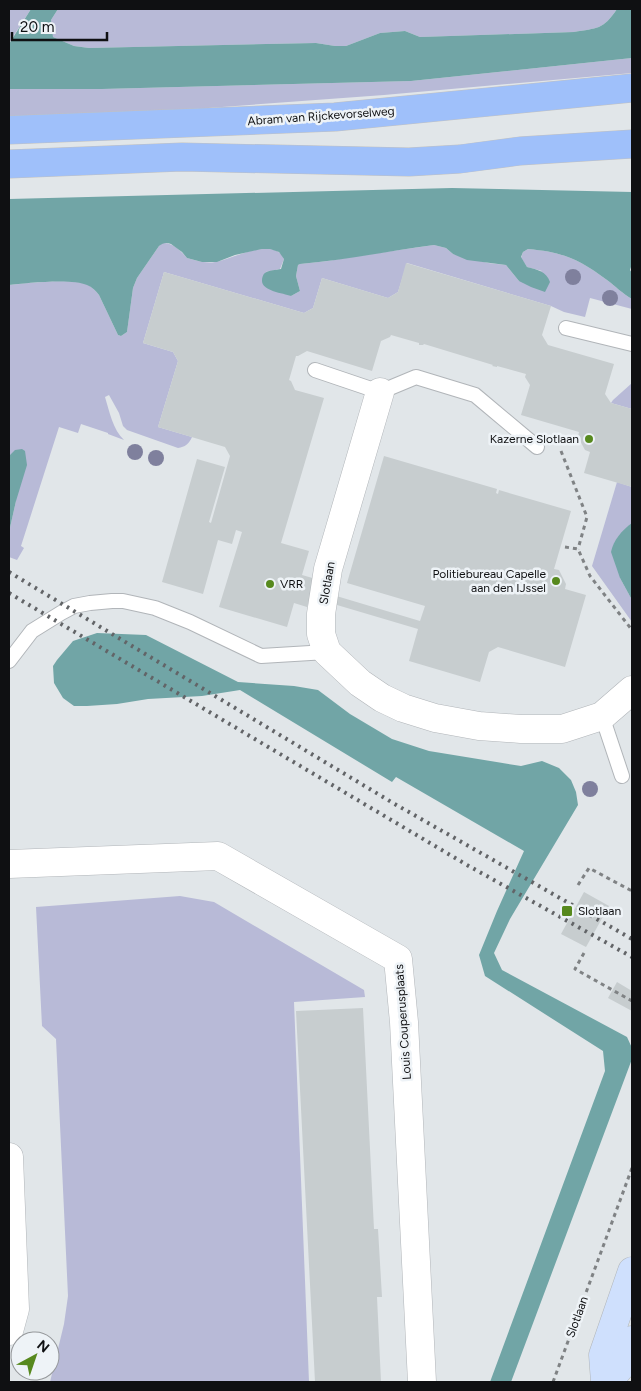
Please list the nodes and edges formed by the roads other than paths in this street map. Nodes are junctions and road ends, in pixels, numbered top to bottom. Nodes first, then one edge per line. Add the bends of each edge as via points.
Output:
1 (632, 88) edge
2 (9, 130) edge
3 (632, 144) edge
4 (9, 164) edge
5 (566, 328) dead end
6 (632, 344) edge
7 (315, 370) dead end
8 (380, 392) junction
9 (536, 446) dead end
10 (327, 652) junction
11 (9, 661) edge
12 (632, 690) edge
13 (602, 716) junction
14 (622, 776) dead end
15 (9, 864) edge
16 (9, 1157) edge
17 (632, 1271) edge
18 (9, 1331) edge
19 (632, 1340) edge
20 (422, 1382) edge
21 (607, 1382) edge

1 - 2 main road, Abram van Rijckevorselweg via 335,118
3 - 4 main road via 409,162 182,157
5 - 6 lane
7 - 8 lane
8 - 9 lane via 416,377 475,396
8 - 10 street, Slotlaan via 328,569 321,614 321,634
10 - 11 lane via 261,656 155,608 112,600 74,606 32,631
10 - 13 street via 360,683 382,698 435,718 479,726 562,729
12 - 13 street
13 - 14 lane
15 - 20 street, Louis Couperusplaats via 218,856 398,959
16 - 18 street via 14,1309
17 - 21 street via 603,1355
19 - 21 street via 623,1364

